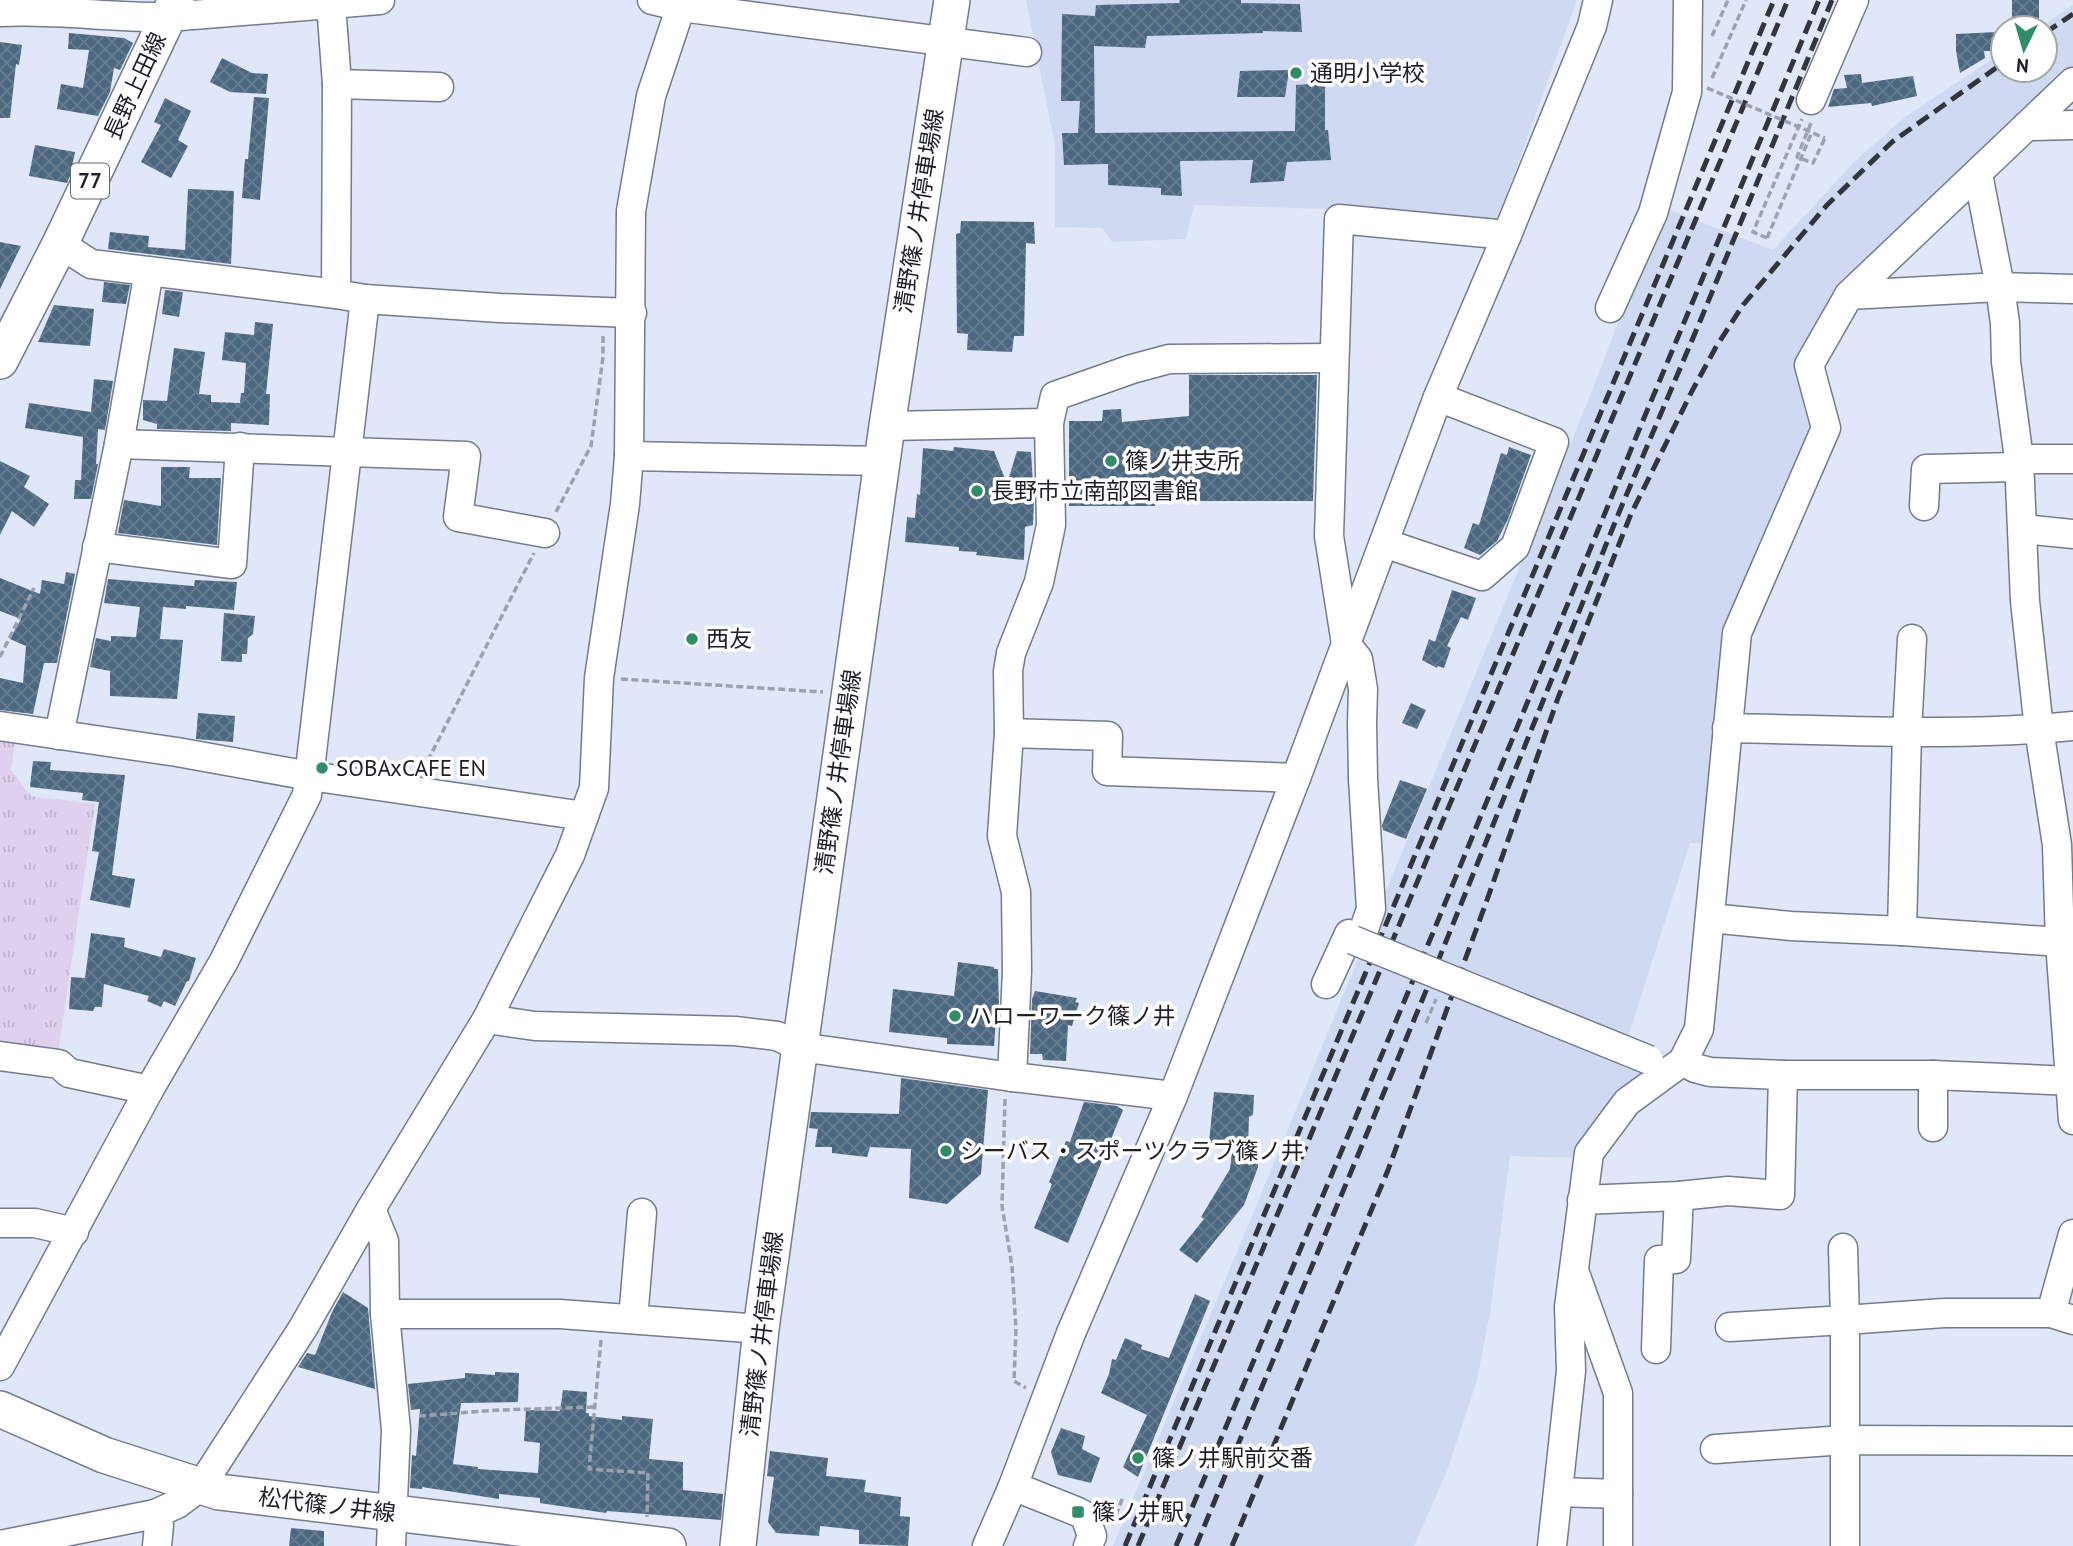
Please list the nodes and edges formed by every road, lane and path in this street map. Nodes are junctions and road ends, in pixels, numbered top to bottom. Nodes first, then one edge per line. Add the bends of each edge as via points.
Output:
1 (380, 0) edge
2 (652, 0) edge
3 (952, 0) edge
4 (1598, 0) edge
5 (1688, 0) edge
6 (1746, 0) edge
7 (1854, 0) edge
8 (331, 4) junction
9 (682, 4) edge
10 (172, 8) edge
11 (0, 12) edge
12 (945, 43) junction
13 (1027, 52) dead end
14 (2073, 82) edge
15 (337, 84) junction
16 (439, 87) dead end
17 (1809, 113) junction
18 (2073, 125) edge
19 (2027, 126) junction
20 (1812, 132) junction
21 (1978, 174) junction
22 (1507, 235) junction
23 (60, 244) junction
24 (149, 271) junction
25 (2000, 287) junction
26 (2073, 289) edge
27 (336, 293) junction
28 (1849, 295) junction
29 (365, 299) junction
30 (1610, 308) dead end
31 (618, 313) junction
32 (1334, 358) junction
33 (0, 360) edge
34 (1438, 397) junction
35 (1049, 423) junction
36 (887, 426) junction
37 (119, 444) junction
38 (240, 447) junction
39 (346, 453) junction
40 (628, 456) junction
41 (2073, 459) edge
42 (882, 461) junction
43 (2019, 463) junction
44 (1924, 506) dead end
45 (2023, 529) junction
46 (545, 533) junction
47 (2073, 534) edge
48 (1384, 543) junction
49 (97, 547) junction
50 (34, 588) dead end
51 (1912, 639) dead end
52 (1346, 644) junction
53 (0, 657) edge
54 (599, 678) junction
55 (849, 694) junction
56 (0, 726) edge
57 (2073, 726) edge
58 (1727, 727) junction
59 (2039, 729) junction
60 (1907, 732) junction
61 (1009, 733) junction
62 (59, 735) junction
63 (310, 776) junction
64 (1296, 778) junction
65 (412, 791) junction
66 (584, 816) junction
67 (1710, 918) junction
68 (1902, 930) junction
69 (1353, 940) dead end
70 (2067, 942) edge
71 (1326, 984) dead end
72 (1441, 986) joint
73 (487, 1018) junction
74 (1426, 1023) dead end
75 (1556, 1035) dead end
76 (800, 1046) junction
77 (0, 1056) edge
78 (1649, 1060) dead end
79 (1683, 1061) junction
80 (1783, 1075) junction
81 (1933, 1075) junction
82 (1009, 1077) junction
83 (2071, 1081) edge
84 (149, 1090) junction
85 (1173, 1096) junction
86 (2073, 1120) edge
87 (1933, 1127) dead end
88 (1679, 1196) junction
89 (1582, 1200) junction
90 (371, 1209) junction
91 (642, 1213) dead end
92 (0, 1223) edge
93 (74, 1232) junction
94 (2073, 1234) edge
95 (1843, 1248) dead end
96 (1575, 1273) junction
97 (385, 1314) junction
98 (2062, 1316) edge
99 (603, 1317) junction
100 (633, 1319) junction
101 (1845, 1320) junction
102 (1731, 1327) dead end
103 (761, 1329) junction
104 (1656, 1349) dead end
105 (0, 1366) edge
106 (1045, 1398) junction
107 (595, 1407) junction
108 (0, 1409) edge
109 (394, 1418) junction
110 (1845, 1440) junction
111 (2073, 1441) edge
112 (1716, 1449) dead end
113 (201, 1486) junction
114 (1013, 1486) junction
115 (1559, 1492) junction
116 (1618, 1494) junction
117 (155, 1514) junction
118 (392, 1529) edge
119 (658, 1534) edge
120 (615, 1543) edge
121 (0, 1545) edge
122 (157, 1546) edge
123 (738, 1546) edge
124 (987, 1546) edge
125 (1088, 1546) edge
126 (1552, 1546) edge
127 (1618, 1546) edge
128 (1845, 1546) edge

1 - 8 street
2 - 9 street
3 - 12 main road, 清野篠ノ井停車場線
4 - 22 street via 1592,26
5 - 30 street via 1687,92 1653,213
6 - 20 path, bridge via 1707,88
7 - 17 street
8 - 10 street
8 - 15 street
9 - 12 street
9 - 31 street via 651,96
10 - 11 street via 142,17
10 - 23 main road, 長野上田線 / 77
12 - 13 street
12 - 36 main road, 清野篠ノ井停車場線
14 - 19 street
15 - 16 street
15 - 27 street
17 - 20 path, bridge via 1797,157 1813,163 1825,138
17 - 20 path, bridge via 1753,232 1767,238
18 - 19 street
19 - 21 street
21 - 25 street
21 - 28 street
22 - 32 street via 1339,219
22 - 34 street
23 - 24 street via 91,264
23 - 33 main road, 長野上田線 / 77
24 - 27 street
24 - 37 street
25 - 26 street
25 - 28 street
25 - 43 street
27 - 29 street
28 - 58 street via 1809,365 1826,428 1737,633
29 - 31 street
29 - 39 street
31 - 40 street
31 - 46 path via 603,357 591,446
32 - 35 street via 1169,359 1055,397
32 - 52 street via 1329,536
34 - 48 street
34 - 48 street via 1554,442 1515,547 1482,576
35 - 36 street
35 - 61 street via 1051,525 1039,582 1011,653
36 - 42 main road, 清野篠ノ井停車場線
37 - 38 street
37 - 49 street
38 - 39 street
38 - 49 street via 232,564
39 - 46 street via 466,456 458,517
39 - 63 street
40 - 42 street
40 - 54 street
41 - 43 street
42 - 55 main road, 清野篠ノ井停車場線
43 - 44 street via 1926,468
43 - 45 street
45 - 47 street
45 - 59 street via 2025,601
46 - 65 path
48 - 52 street
49 - 62 street
50 - 53 path
51 - 60 street
52 - 64 street
52 - 71 street via 1358,659 1363,689 1371,909 1361,938 1349,934
54 - 55 path
54 - 66 street via 594,788
55 - 76 main road, 清野篠ノ井停車場線
56 - 62 street
57 - 59 street
58 - 60 street
58 - 67 street
59 - 60 street
59 - 70 street
60 - 68 street
61 - 64 street via 1108,736 1107,771
61 - 82 street via 1002,836 1016,892 1017,971
62 - 63 street
63 - 65 street
63 - 84 street via 307,795 224,961
64 - 85 street
65 - 66 street
66 - 73 street via 570,855
67 - 68 street
67 - 79 street via 1699,1030
68 - 70 street
69 - 78 street, bridge
70 - 83 street
72 - 74 path
72 - 75 street
73 - 76 street via 535,1026 735,1031 777,1036
73 - 90 street
76 - 82 street
76 - 103 main road, 清野篠ノ井停車場線
77 - 84 street via 59,1064 69,1073
79 - 80 street via 1710,1072
79 - 89 street via 1628,1102 1589,1153
80 - 81 street
80 - 88 street via 1780,1195 1728,1191
81 - 83 street
81 - 87 street
82 - 85 street
82 - 106 path via 1002,1206 1012,1266 1014,1381
83 - 86 street
84 - 93 street
85 - 106 street
88 - 89 street
88 - 104 street via 1676,1259 1659,1260
89 - 96 street
90 - 97 street via 384,1241
90 - 113 street via 303,1328
91 - 100 street
92 - 93 street via 35,1223
93 - 105 street
94 - 98 street
95 - 101 street
96 - 115 street via 1569,1307 1571,1371
96 - 116 street via 1618,1393
97 - 99 street
97 - 109 street
98 - 101 street via 1944,1313
99 - 100 street
99 - 107 path
100 - 103 street
101 - 102 street
101 - 110 street
103 - 123 main road, 清野篠ノ井停車場線
106 - 114 street
107 - 109 path
107 - 119 path via 589,1469 648,1473
108 - 113 main road, 松代篠ノ井線 via 104,1455
109 - 118 street
110 - 111 street
110 - 112 street
110 - 128 street
113 - 117 street
113 - 118 main road, 松代篠ノ井線
114 - 124 street
114 - 125 street via 1085,1516 1091,1536
115 - 116 street
115 - 126 street
116 - 127 street
117 - 121 street
117 - 122 street
118 - 120 main road, 松代篠ノ井線
119 - 120 main road, 松代篠ノ井線

